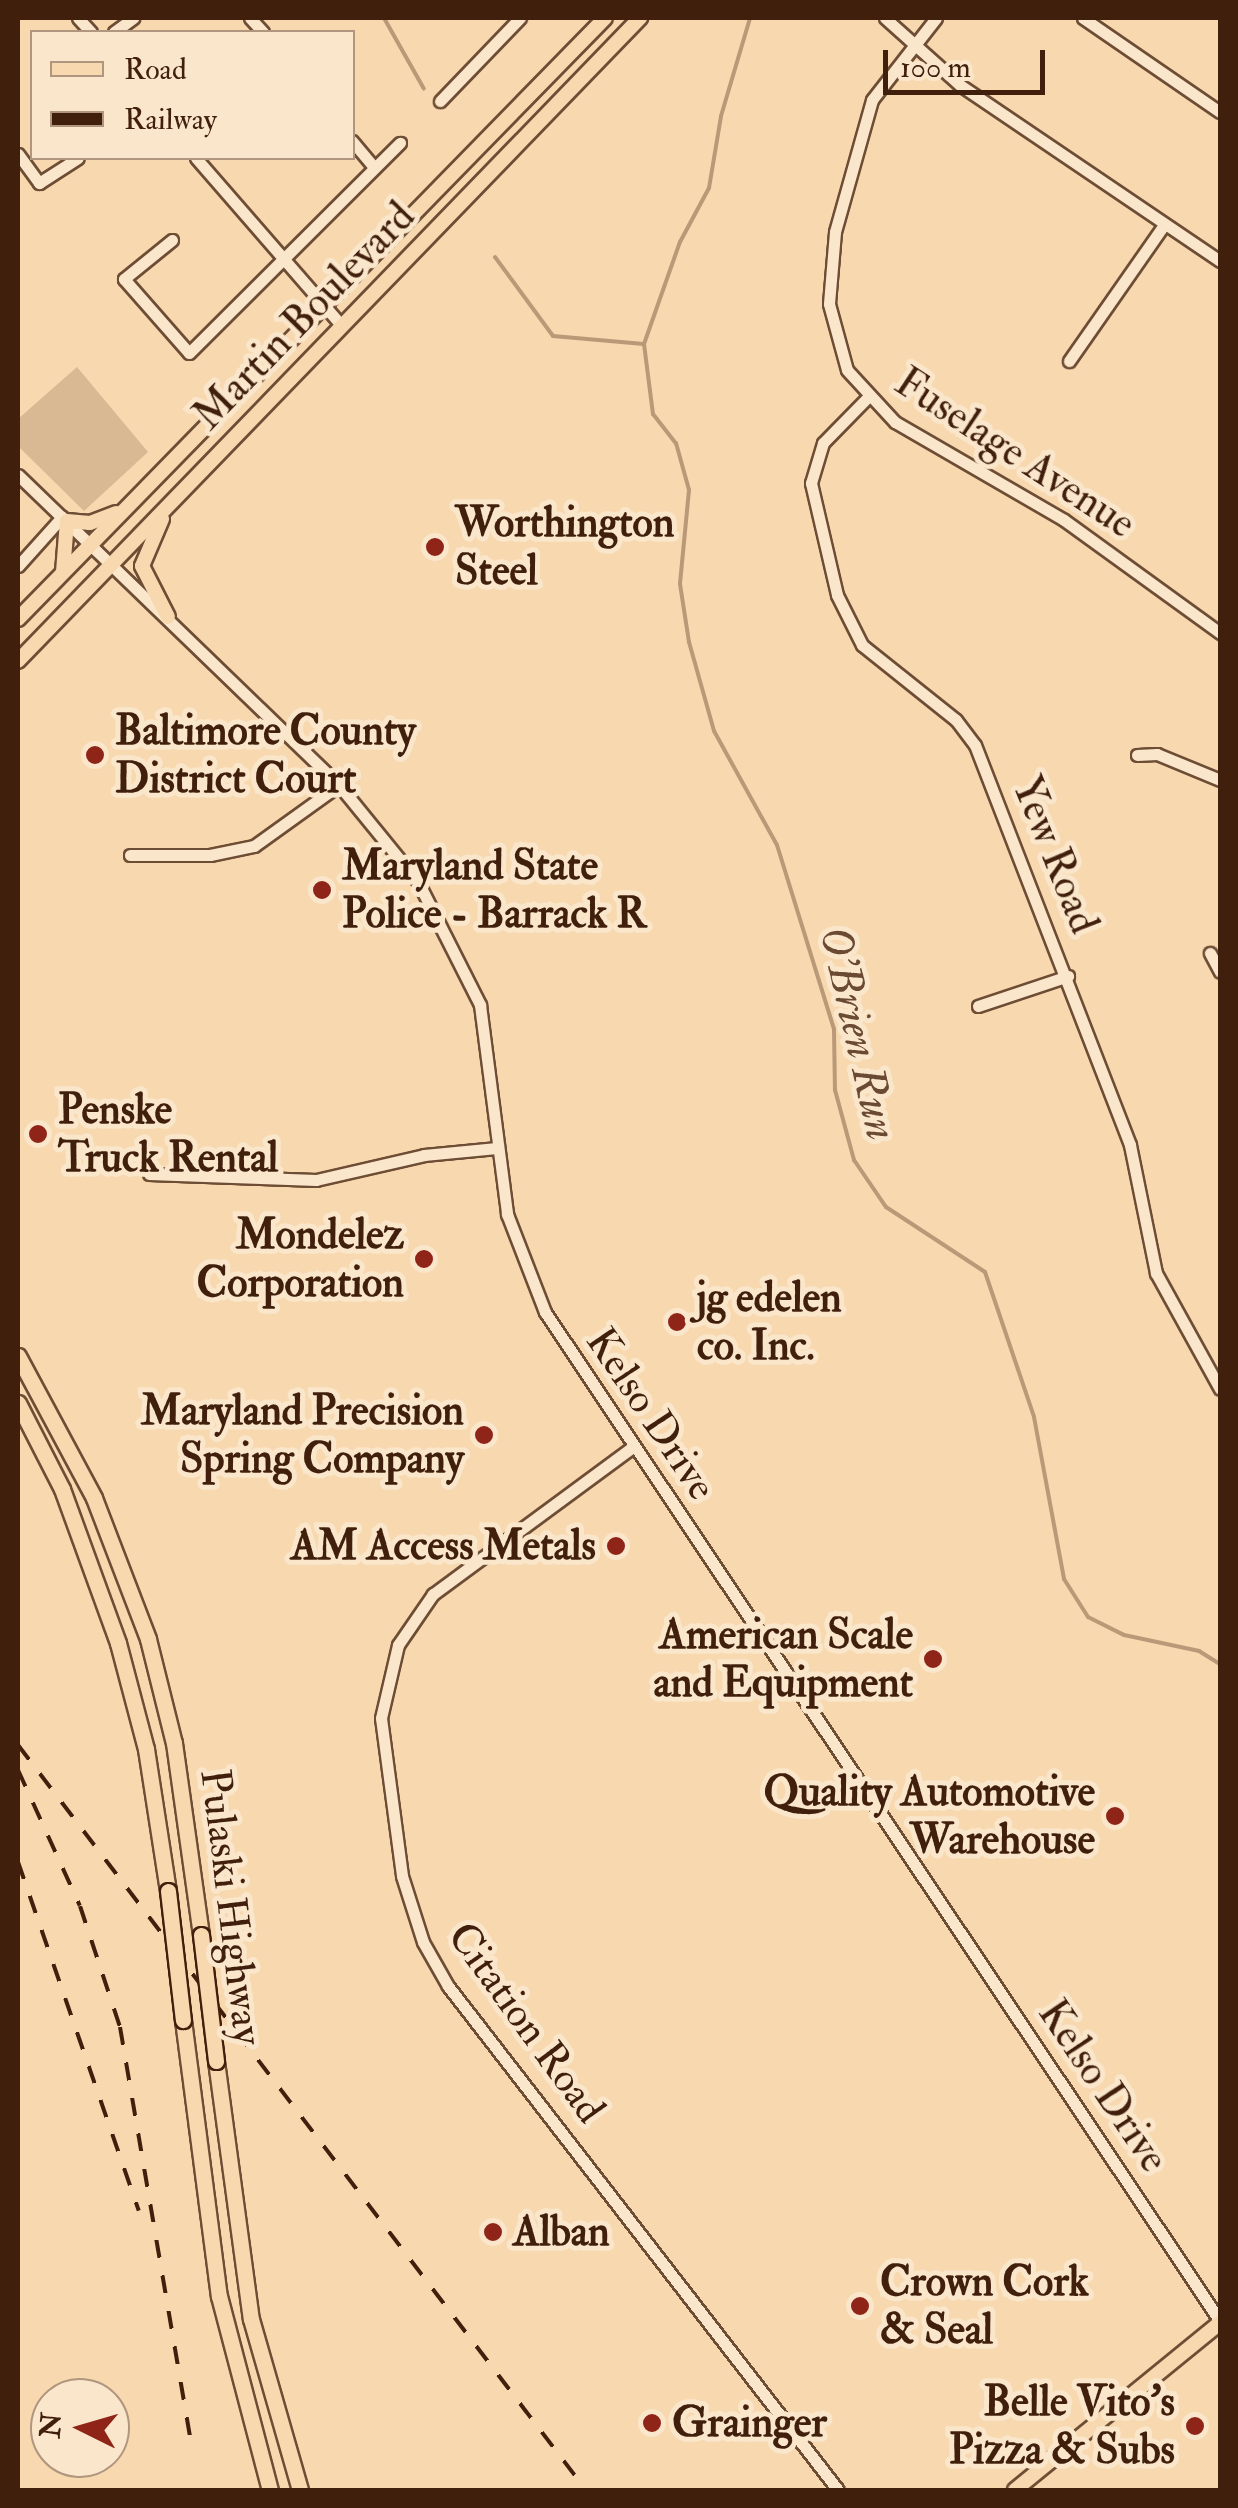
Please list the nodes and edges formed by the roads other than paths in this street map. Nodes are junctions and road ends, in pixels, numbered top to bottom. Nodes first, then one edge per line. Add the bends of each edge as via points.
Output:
1 (520, 18) edge
2 (605, 18) edge
3 (640, 18) edge
4 (884, 18) edge
5 (936, 18) edge
6 (1084, 18) edge
7 (911, 43) junction
8 (440, 101) dead end
9 (1220, 112) edge
10 (400, 143) dead end
11 (355, 145) edge
12 (18, 154) edge
13 (75, 160) edge
14 (198, 160) edge
15 (374, 168) junction
16 (1164, 225) junction
17 (172, 240) dead end
18 (1220, 261) edge
19 (286, 262) junction
20 (322, 304) junction
21 (342, 326) junction
22 (1069, 361) dead end
23 (866, 398) junction
24 (18, 474) edge
25 (170, 505) junction
26 (125, 508) junction
27 (64, 519) junction
28 (90, 544) junction
29 (111, 564) junction
30 (18, 566) edge
31 (62, 572) junction
32 (168, 616) junction
33 (18, 619) edge
34 (1220, 633) edge
35 (18, 661) edge
36 (1137, 755) dead end
37 (1220, 780) edge
38 (339, 785) junction
39 (130, 855) dead end
40 (1210, 953) dead end
41 (1220, 972) edge
42 (1068, 976) junction
43 (978, 1006) dead end
44 (497, 1148) junction
45 (150, 1174) dead end
46 (18, 1356) edge
47 (1220, 1389) edge
48 (18, 1403) edge
49 (18, 1428) edge
50 (634, 1446) junction
51 (86, 1479) junction
52 (60, 1485) junction
53 (1220, 2322) edge
54 (270, 2490) edge
55 (300, 2490) edge
56 (838, 2490) edge
57 (1015, 2490) edge

1 - 8 street
2 - 20 main road, Martin Boulevard
3 - 21 main road, Martin Boulevard
4 - 7 street
5 - 7 street, Fuselage Avenue
6 - 9 street
7 - 16 street via 960,85
7 - 23 street, Fuselage Avenue via 866,116 828,272 838,348
10 - 15 street
11 - 15 street
12 - 13 street via 39,183
14 - 19 street
15 - 19 street
16 - 18 street
16 - 22 street
17 - 19 street via 124,279 189,353
19 - 20 street
20 - 21 street
20 - 26 main road, Martin Boulevard
21 - 25 main road, Martin Boulevard
23 - 34 street, Fuselage Avenue via 895,422 1064,520
23 - 42 street, Yew Road via 823,443 811,483 838,595 862,645 956,720 975,744
24 - 27 street, Kelso Drive
25 - 29 main road, Martin Boulevard
25 - 32 main road via 142,566
26 - 27 main road via 90,524
26 - 28 main road, Martin Boulevard
27 - 28 street, Kelso Drive
27 - 30 street
27 - 31 main road
28 - 29 street, Kelso Drive
28 - 31 main road, Martin Boulevard
29 - 32 street, Kelso Drive
29 - 35 main road, Martin Boulevard
31 - 33 main road, Martin Boulevard
32 - 38 street, Kelso Drive
36 - 37 street via 1157,754
38 - 39 street via 254,846 210,855
38 - 44 street, Kelso Drive via 418,882 471,980 491,1054
40 - 41 street
42 - 43 street
42 - 47 street, Yew Road via 1130,1145 1156,1274
44 - 45 street via 316,1180
44 - 50 street, Kelso Drive via 507,1214 531,1284
46 - 51 highway, Pulaski Highway
48 - 52 highway, Pulaski Highway
49 - 52 highway
50 - 53 street, Kelso Drive
50 - 56 street, Citation Road via 433,1594 398,1644 382,1718 402,1876 423,1942 448,1986
51 - 52 highway
51 - 55 highway, Pulaski Highway, bridge via 129,1583 161,1686 251,2320
52 - 54 highway, Pulaski Highway, bridge via 133,1692 168,1891 219,2296
53 - 57 main road

